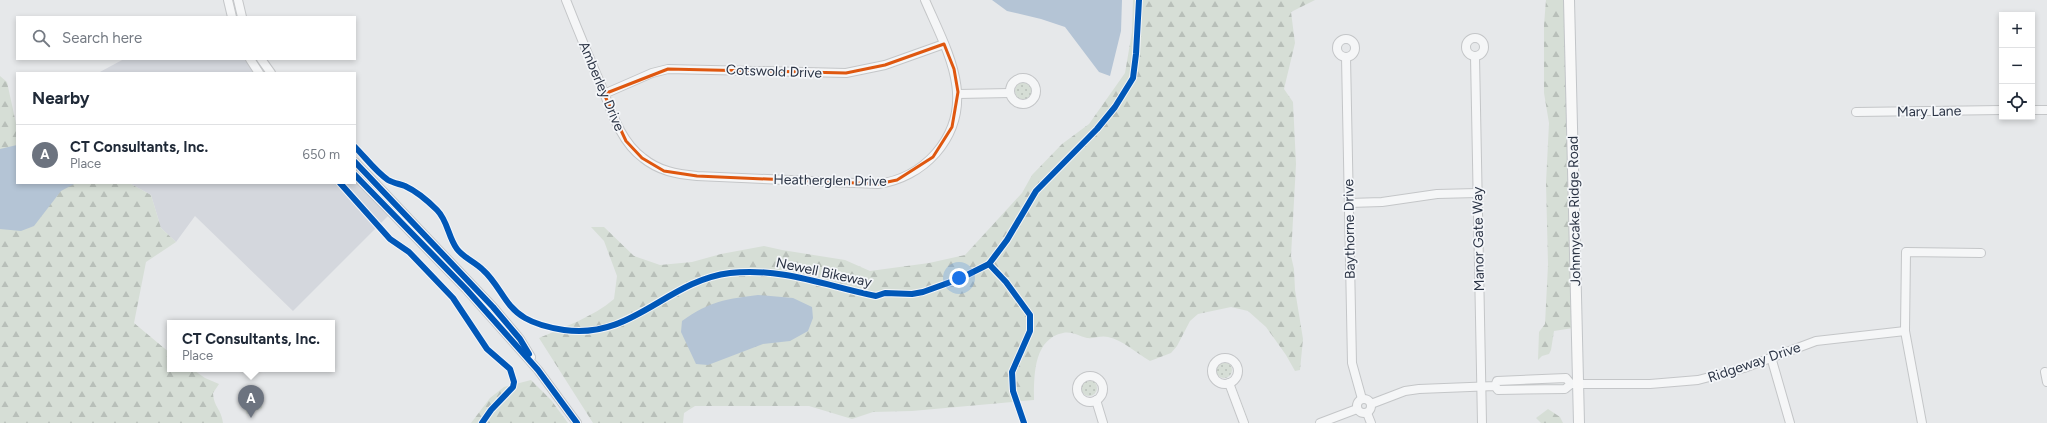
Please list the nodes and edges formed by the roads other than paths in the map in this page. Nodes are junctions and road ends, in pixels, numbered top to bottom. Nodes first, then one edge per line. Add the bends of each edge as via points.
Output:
1 (228, 0) edge
2 (238, 0) edge
3 (566, 0) edge
4 (925, 0) edge
5 (1569, 0) edge
6 (232, 16) edge
7 (242, 16) edge
8 (944, 44) junction
9 (1346, 56) dead end
10 (1475, 56) dead end
11 (251, 60) edge
12 (262, 60) edge
13 (258, 72) edge
14 (270, 72) edge
15 (1010, 93) dead end
16 (604, 94) junction
17 (958, 94) junction
18 (1999, 110) edge
19 (2035, 110) edge
20 (2047, 110) edge
21 (1856, 112) dead end
22 (356, 163) edge
23 (650, 163) joint
24 (356, 177) edge
25 (1477, 193) junction
26 (1349, 203) junction
27 (1981, 253) dead end
28 (1905, 331) junction
29 (1771, 357) junction
30 (538, 370) junction
31 (2045, 372) dead end
32 (2047, 382) edge
33 (1229, 383) dead end
34 (1575, 384) junction
35 (1481, 386) junction
36 (1362, 399) junction
37 (1096, 400) dead end
38 (1371, 404) junction
39 (1357, 409) junction
40 (1368, 413) junction
41 (577, 423) edge
42 (1103, 423) edge
43 (1244, 423) edge
44 (1320, 423) edge
45 (1371, 423) edge
46 (1482, 423) edge
47 (1579, 423) edge
48 (1790, 423) edge
49 (1922, 423) edge

1 - 6 street
2 - 7 street
3 - 16 street, Amberley Drive
4 - 8 street, Heatherglen Drive
5 - 34 main road, Johnnycake Ridge Road
8 - 16 street, Cotswold Drive via 852,73 668,69 652,73
8 - 17 street, Heatherglen Drive via 954,69
9 - 26 street, Baythorne Drive
10 - 25 street, Manor Gate Way
11 - 13 street
12 - 14 street
15 - 17 street
16 - 23 street, Amberley Drive via 626,141
17 - 23 street, Heatherglen Drive via 952,127 940,149 923,166 889,183 696,176 672,173
18 - 21 street, Mary Lane
19 - 20 street
22 - 30 street via 493,307 520,339
24 - 30 street via 464,287
25 - 26 street via 1437,194 1382,202
25 - 35 street, Manor Gate Way
26 - 36 street, Baythorne Drive via 1352,368
27 - 28 street via 1906,252
28 - 29 street, Ridgeway Drive via 1816,341
28 - 49 street
29 - 34 street, Ridgeway Drive via 1698,380 1650,384
29 - 48 street
30 - 41 street
31 - 32 street
33 - 43 street
34 - 35 street, Ridgeway Drive via 1565,389 1498,390 1495,386
34 - 47 main road, Johnnycake Ridge Road
35 - 38 street via 1405,391
35 - 46 street, Manor Gate Way
36 - 38 street via 1368,400
36 - 39 street via 1358,402
37 - 42 street
38 - 40 street
39 - 40 street via 1362,413
39 - 44 street
40 - 45 street

